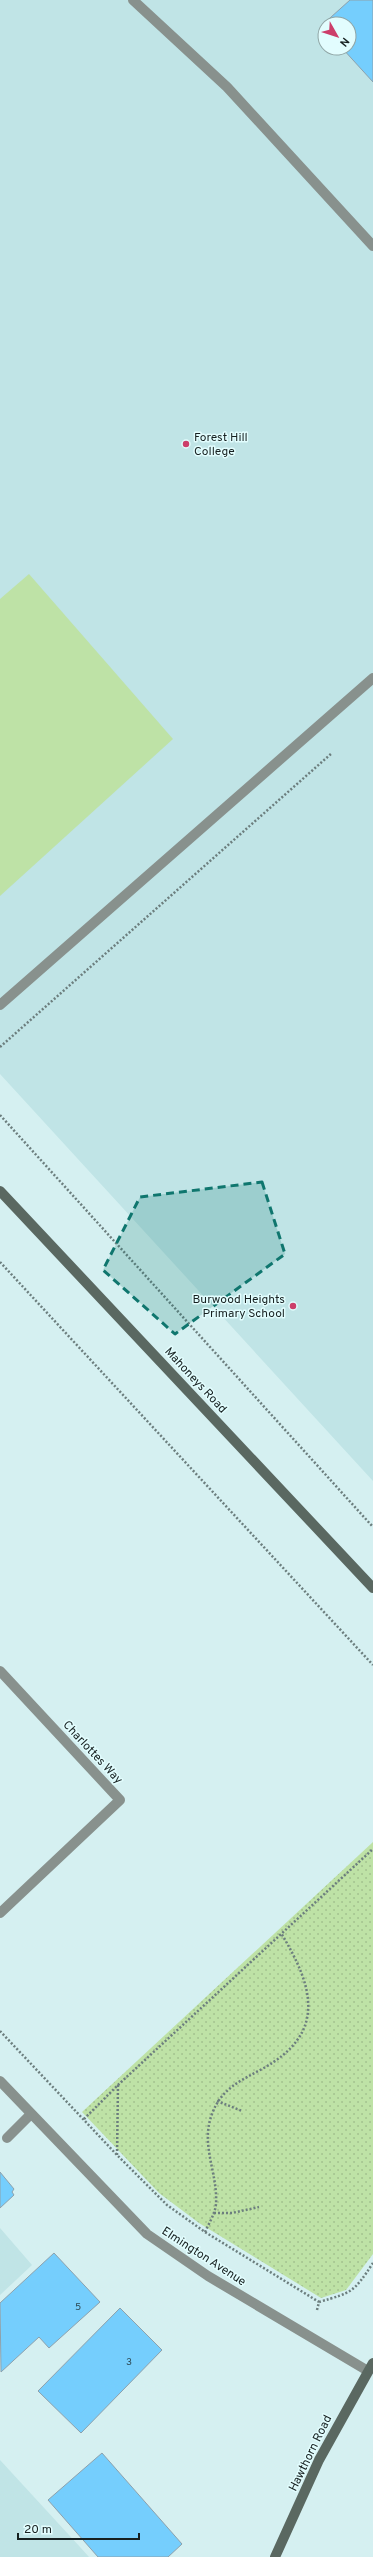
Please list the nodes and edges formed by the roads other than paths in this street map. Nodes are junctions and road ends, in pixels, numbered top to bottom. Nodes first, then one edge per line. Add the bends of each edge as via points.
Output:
1 (133, 0) edge
2 (373, 246) edge
3 (373, 678) edge
4 (0, 1005) edge
5 (0, 1191) edge
6 (373, 1588) edge
7 (0, 1671) edge
8 (0, 1913) edge
9 (0, 2081) edge
10 (31, 2114) junction
11 (7, 2138) dead end
12 (371, 2367) edge
13 (275, 2557) edge

1 - 2 street via 227,88
3 - 4 street
5 - 6 main road, Mahoneys Road
7 - 8 street, Charlottes Way via 120,1800
9 - 10 street, Elmington Avenue
10 - 11 street
10 - 12 street, Elmington Avenue via 147,2234 208,2276 305,2334
12 - 13 main road, Hawthorn Road via 319,2460

